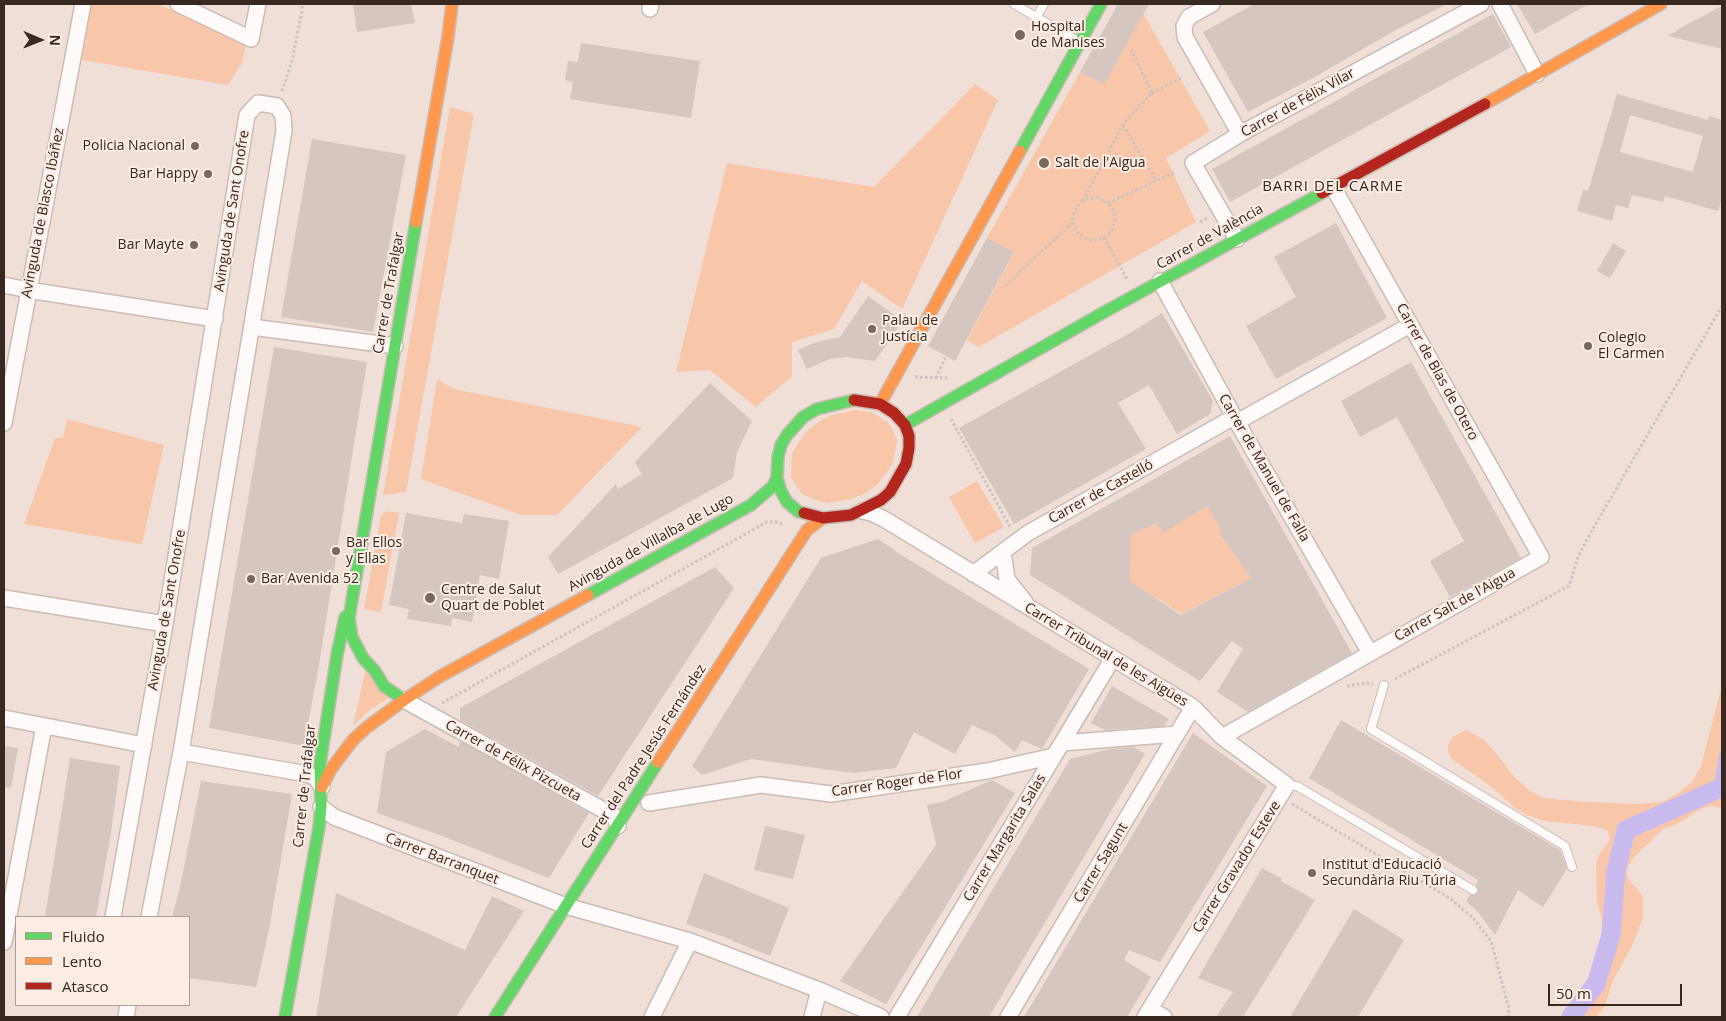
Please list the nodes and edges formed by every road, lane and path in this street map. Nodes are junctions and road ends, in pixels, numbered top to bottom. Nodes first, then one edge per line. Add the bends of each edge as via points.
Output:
1 (83, 4) edge
2 (178, 4) edge
3 (258, 4) edge
4 (302, 4) edge
5 (452, 4) edge
6 (1014, 4) edge
7 (1044, 4) edge
8 (1101, 4) edge
9 (1212, 4) edge
10 (1480, 4) edge
11 (1500, 4) edge
12 (1661, 4) edge
13 (1036, 18) junction
14 (1080, 42) junction
15 (1130, 47) dead end
16 (1537, 74) junction
17 (1183, 77) dead end
18 (1152, 93) junction
19 (276, 106) junction
20 (1123, 124) junction
21 (1240, 134) junction
22 (1175, 172) dead end
23 (1156, 180) junction
24 (1333, 187) junction
25 (1083, 201) junction
26 (1108, 203) junction
27 (1074, 221) junction
28 (1104, 238) junction
29 (1237, 239) junction
30 (1160, 282) junction
31 (4, 285) edge
32 (1005, 286) dead end
33 (28, 290) junction
34 (1136, 294) junction
35 (1722, 306) edge
36 (215, 320) junction
37 (1410, 325) junction
38 (252, 327) junction
39 (395, 346) junction
40 (946, 356) dead end
41 (895, 377) junction
42 (936, 378) junction
43 (956, 378) dead end
44 (880, 404) junction
45 (959, 414) dead end
46 (1236, 420) junction
47 (4, 423) edge
48 (905, 425) junction
49 (777, 478) junction
50 (862, 511) junction
51 (823, 518) junction
52 (1028, 533) junction
53 (804, 536) junction
54 (1004, 553) junction
55 (1541, 557) joint
56 (973, 574) junction
57 (353, 588) junction
58 (4, 598) edge
59 (1030, 609) junction
60 (165, 624) junction
61 (1370, 653) junction
62 (1113, 658) junction
63 (375, 671) junction
64 (439, 677) junction
65 (394, 680) dead end
66 (410, 682) dead end
67 (1384, 685) junction
68 (1342, 687) dead end
69 (404, 700) junction
70 (1193, 708) junction
71 (425, 713) junction
72 (4, 718) edge
73 (44, 726) junction
74 (1178, 734) junction
75 (1222, 737) junction
76 (1062, 743) junction
77 (144, 745) junction
78 (181, 752) junction
79 (1054, 756) junction
80 (1287, 786) junction
81 (322, 787) junction
82 (649, 803) dead end
83 (321, 807) junction
84 (618, 826) junction
85 (1572, 867) dead end
86 (1473, 890) dead end
87 (566, 906) junction
88 (113, 916) edge
89 (149, 916) edge
90 (690, 941) junction
91 (4, 942) edge
92 (819, 990) junction
93 (1147, 1013) edge
94 (285, 1017) edge
95 (495, 1017) edge
96 (652, 1017) edge
97 (812, 1017) edge
98 (881, 1017) edge
99 (897, 1017) edge
100 (1008, 1017) edge
101 (1164, 1017) edge
102 (1508, 1017) edge

1 - 33 street, Avinguda de Blasco Ibáñez
2 - 3 street via 251,39
4 - 19 path via 292,61
5 - 39 street, Carrer de Trafalgar
6 - 13 lane
7 - 13 lane
8 - 14 street
9 - 21 street via 1189,17 1184,26 1185,37
10 - 21 street, Carrer de Félix Vilar
11 - 16 street
12 - 16 street, Carrer de València
13 - 14 lane
14 - 41 street
15 - 18 path
16 - 24 street, Carrer de València
17 - 18 path
18 - 20 path
19 - 36 street, Avinguda de Sant Onofre via 258,103 247,115
19 - 38 street via 284,116 284,131
20 - 23 path
20 - 25 path
21 - 29 street, Carrer de Félix Vilar via 1193,163
22 - 23 path
23 - 26 path
24 - 29 street, Carrer de València
24 - 37 street, Carrer de Blas de Otero
25 - 26 path via 1095,198
25 - 27 path via 1077,208
26 - 28 path via 1115,222
27 - 28 path via 1084,237
27 - 32 path
28 - 34 path
29 - 30 street, Carrer de València
30 - 34 street, Carrer de València
30 - 46 street, Carrer de Manuel de Falla
31 - 33 street
33 - 36 street
33 - 47 street, Avinguda de Blasco Ibáñez
34 - 48 street, Carrer de València
35 - 67 path via 1590,534 1568,586
36 - 60 street, Avinguda de Sant Onofre
37 - 46 street, Carrer de Castelló
37 - 55 street, Carrer de Blas de Otero
38 - 39 street
38 - 78 street
39 - 57 street, Carrer de Trafalgar
40 - 42 path
41 - 42 path
41 - 44 street
42 - 43 path
44 - 48 street
44 - 49 street via 854,400 817,409 804,417 781,445
45 - 52 path via 951,419 1012,529 1022,524
46 - 52 street, Carrer de Castelló
46 - 61 street, Carrer de Manuel de Falla
48 - 50 street via 910,448 900,477 890,492
49 - 51 street via 787,502 808,516
49 - 64 street, Avinguda de Villalba de Lugo via 773,486 751,505
50 - 51 street
50 - 56 street, Carrer Tribunal de les Aigües via 884,519
51 - 53 street, Carrer del Padre Jesús Fernández via 813,524
52 - 54 street, Carrer de Castelló
53 - 71 path via 778,522 767,522
53 - 84 street, Carrer del Padre Jesús Fernández
54 - 56 street, Carrer de Castelló
54 - 59 street via 1007,579
55 - 61 street, Carrer Salt de l'Aigua
56 - 59 street, Carrer Tribunal de les Aigües
57 - 63 street, Carrer de Trafalgar via 352,637 363,658
57 - 81 street, Carrer de Trafalgar via 336,664 320,764
58 - 60 street
59 - 62 street, Carrer Tribunal de les Aigües
60 - 77 street, Avinguda de Sant Onofre
61 - 75 street
62 - 70 street, Carrer Tribunal de les Aigües
62 - 76 street, Carrer Margarita Salas
63 - 65 street
63 - 69 street, Carrer de Trafalgar via 384,686
64 - 66 street
64 - 69 street, Avinguda de Villalba de Lugo
67 - 68 path via 1366,683
67 - 85 lane via 1371,729 1565,846
69 - 71 street, Carrer de Félix Pizcueta
69 - 81 street, Avinguda de Villalba de Lugo via 353,740 331,768
70 - 74 street, Carrer Sagunt
70 - 75 street, Carrer Tribunal de les Aigües
71 - 84 street, Carrer de Félix Pizcueta via 614,816
72 - 73 street
73 - 77 street
73 - 91 street
74 - 76 street
74 - 100 street, Carrer Sagunt
75 - 80 street, Carrer Gravador Esteve
76 - 79 street, Carrer Margarita Salas
77 - 88 street, Avinguda de Sant Onofre
78 - 81 street via 307,774 316,778
78 - 89 street
79 - 82 street, Carrer Roger de Flor via 987,771 831,794 761,786
79 - 99 street, Carrer Margarita Salas
80 - 86 lane via 1297,786
80 - 93 street, Carrer Gravador Esteve
80 - 102 path via 1289,803 1451,899 1473,918 1491,940 1509,1009
81 - 83 street, Carrer de Trafalgar
83 - 87 street, Carrer Barranquet via 334,817
83 - 94 street, Carrer de Trafalgar
84 - 87 street, Carrer del Padre Jesús Fernández
87 - 90 street, Carrer Barranquet
87 - 95 street, Carrer del Padre Jesús Fernández
90 - 92 street, Carrer Barranquet
90 - 96 street
92 - 97 street
92 - 98 street, Carrer Barranquet
93 - 101 street

